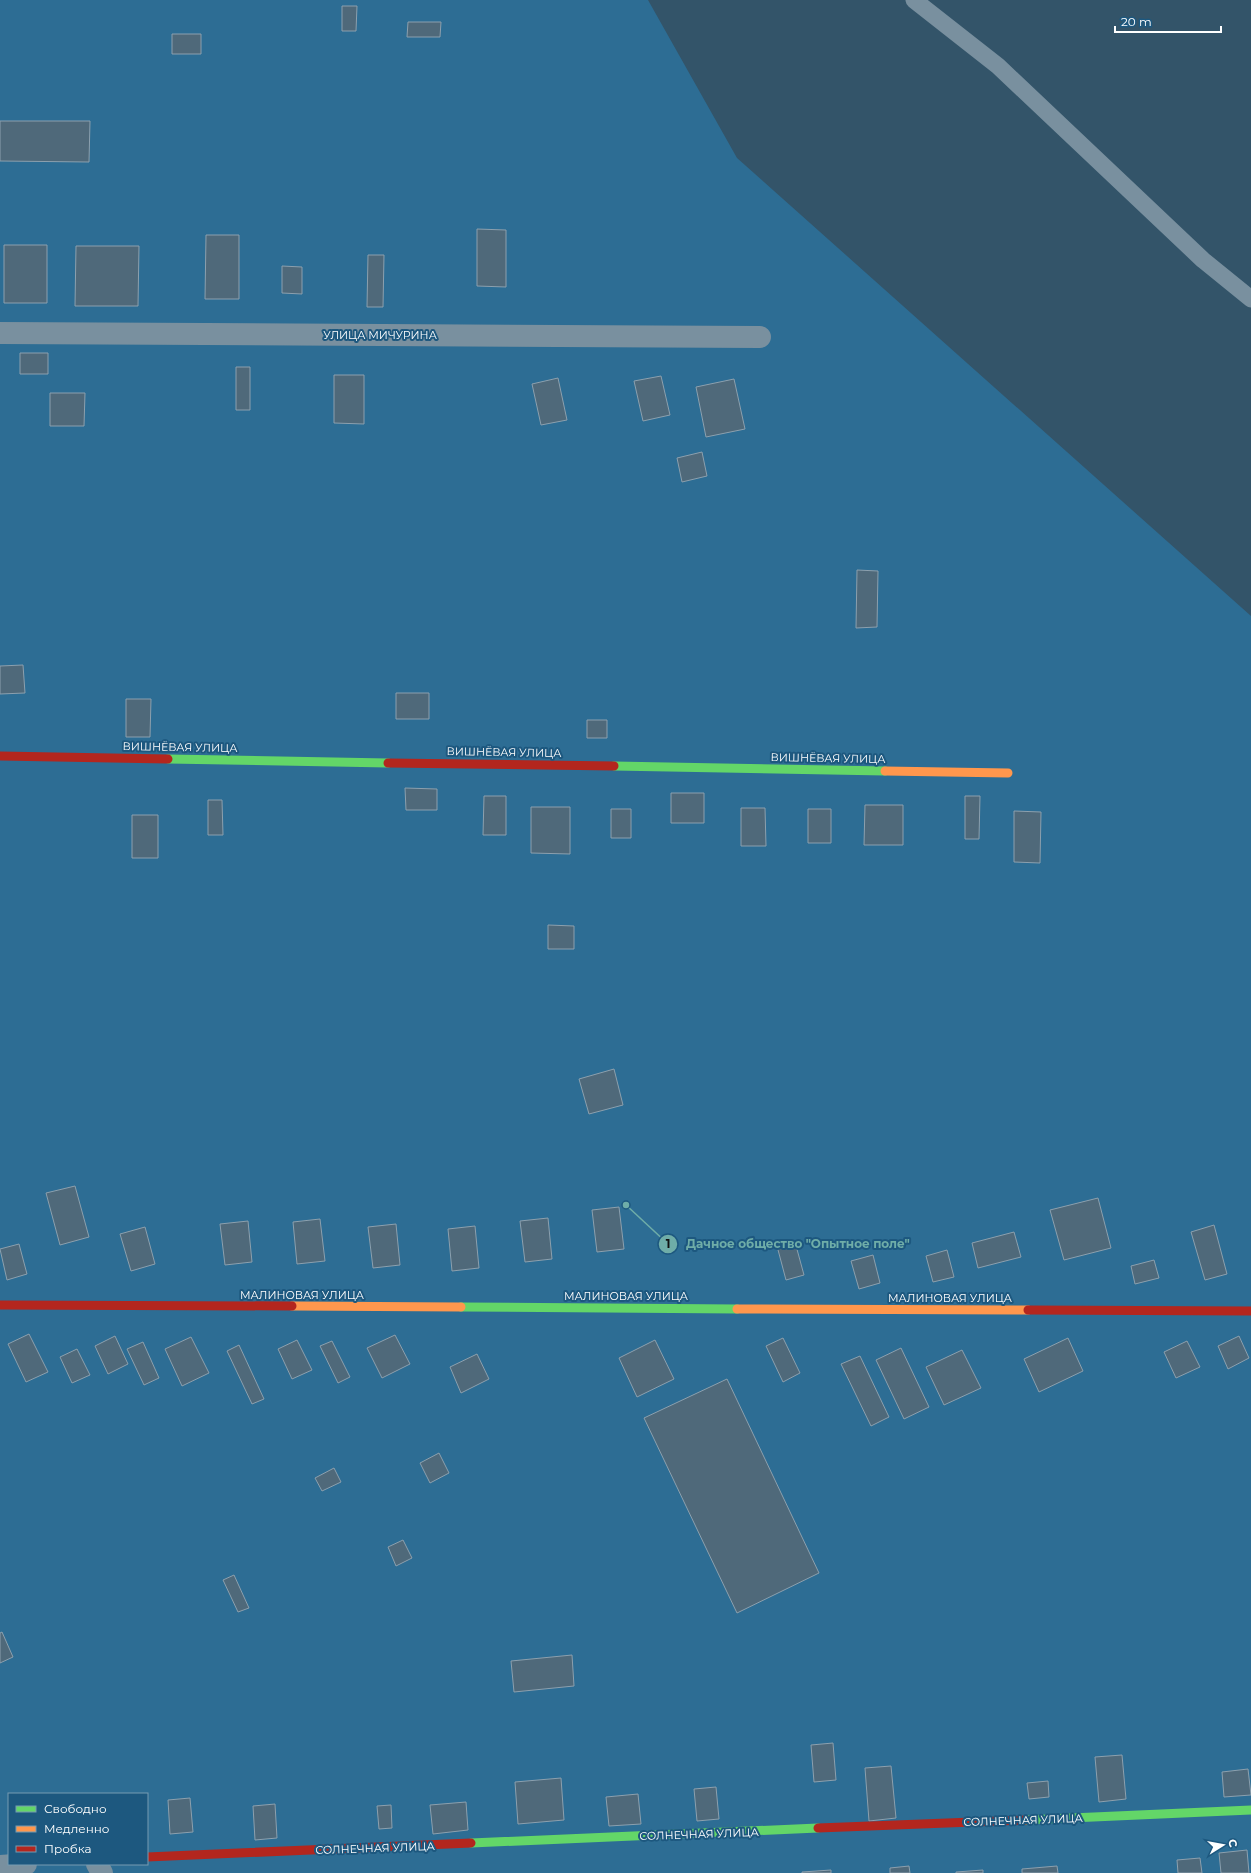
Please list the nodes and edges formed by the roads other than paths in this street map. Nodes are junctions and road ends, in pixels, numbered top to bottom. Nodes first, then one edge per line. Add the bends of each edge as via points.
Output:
1 (914, 0) edge
2 (1251, 299) edge
3 (0, 333) edge
4 (760, 337) dead end
5 (0, 756) edge
6 (1008, 773) dead end
7 (0, 1305) edge
8 (1251, 1311) edge
9 (1251, 1810) edge
10 (148, 1857) edge
11 (13, 1865) edge
12 (0, 1866) edge

1 - 2 lane via 998,66 1203,260
3 - 4 street, УЛИЦА МИЧУРИНА
5 - 6 street, ВИШНЁВАЯ УЛИЦА
7 - 8 street, МАЛИНОВАЯ УЛИЦА
9 - 10 street, СОЛНЕЧНАЯ УЛИЦА
11 - 12 street

